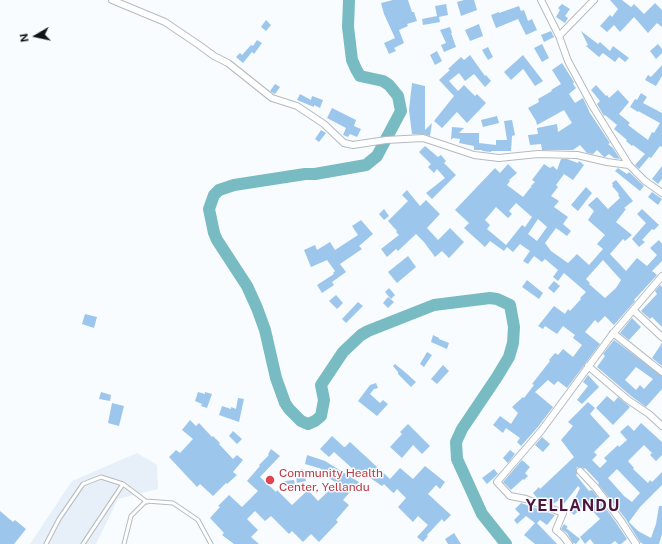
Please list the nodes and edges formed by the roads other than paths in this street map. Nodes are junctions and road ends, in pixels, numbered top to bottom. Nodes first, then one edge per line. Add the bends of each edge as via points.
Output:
1 (112, 0) edge
2 (541, 0) edge
3 (594, 0) edge
4 (560, 36) junction
5 (629, 166) junction
6 (662, 193) edge
7 (662, 276) edge
8 (633, 310) junction
9 (613, 333) junction
10 (662, 337) edge
11 (588, 366) junction
12 (662, 372) edge
13 (662, 426) edge
14 (580, 471) dead end
15 (123, 484) junction
16 (147, 502) junction
17 (46, 544) edge
18 (83, 544) edge
19 (124, 544) edge
20 (211, 544) edge
21 (569, 544) edge
22 (636, 544) edge

1 - 5 street via 165,22 228,64 272,98 297,106 324,124 344,143 354,145 423,138 474,155 499,158 538,154 578,155
2 - 4 street
3 - 4 street
4 - 5 street via 568,61
5 - 6 street
7 - 8 street
8 - 9 street
8 - 10 street
9 - 11 street
9 - 12 street
11 - 13 street
11 - 21 street via 541,431 497,482 510,496 526,499 563,513 556,530
14 - 22 street via 622,521
15 - 16 lane
15 - 17 lane via 101,476 83,484
15 - 18 lane
16 - 19 lane via 131,516
16 - 20 lane via 173,503 198,520

